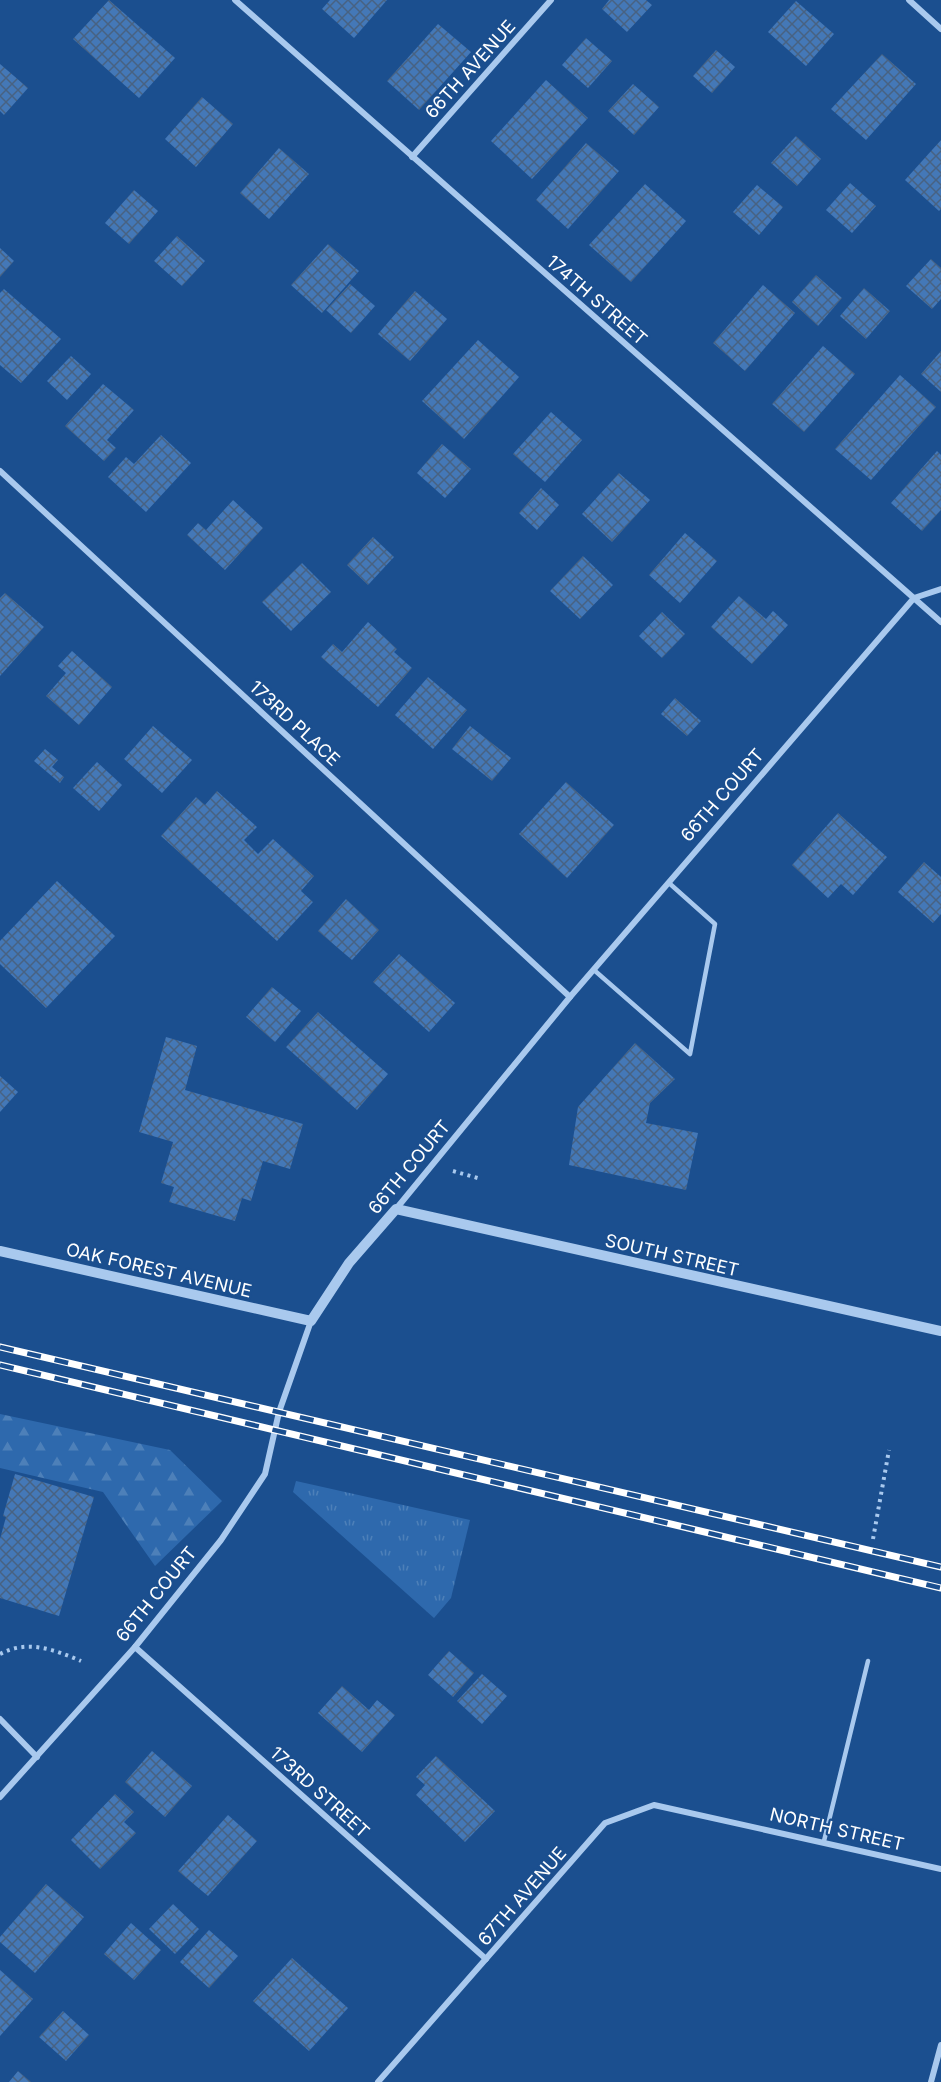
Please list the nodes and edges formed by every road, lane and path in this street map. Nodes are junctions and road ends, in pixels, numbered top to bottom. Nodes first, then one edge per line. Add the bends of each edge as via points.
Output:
1 (235, 0) edge
2 (551, 0) edge
3 (909, 0) edge
4 (941, 29) edge
5 (412, 157) junction
6 (0, 471) edge
7 (941, 589) edge
8 (914, 598) junction
9 (941, 622) edge
10 (669, 883) junction
11 (594, 970) junction
12 (570, 997) junction
13 (431, 1166) junction
14 (481, 1179) dead end
15 (396, 1209) junction
16 (0, 1251) edge
17 (311, 1321) junction
18 (941, 1331) edge
19 (889, 1450) dead end
20 (873, 1539) dead end
21 (135, 1647) junction
22 (0, 1654) edge
23 (81, 1661) dead end
24 (868, 1661) dead end
25 (0, 1719) edge
26 (37, 1756) junction
27 (0, 1797) edge
28 (726, 1819) joint
29 (824, 1841) junction
30 (941, 1869) edge
31 (486, 1959) junction
32 (941, 2045) edge
33 (378, 2082) edge
34 (931, 2082) edge

1 - 5 street, 174TH STREET
2 - 5 street, 66TH AVENUE
3 - 4 street
5 - 8 street, 174TH STREET
6 - 12 street, 173RD PLACE
7 - 8 street
8 - 9 street, 174TH STREET
8 - 10 street, 66TH COURT
10 - 11 street, 66TH COURT
10 - 11 lane via 715,924 690,1054
11 - 12 street, 66TH COURT
12 - 13 street, 66TH COURT
13 - 14 path
13 - 15 street, 66TH COURT
15 - 17 street, 66TH COURT via 349,1263
15 - 18 street, SOUTH STREET
16 - 17 street, OAK FOREST AVENUE
17 - 21 street, 66TH COURT via 279,1412 265,1474 221,1540
19 - 20 path
21 - 26 street, 66TH COURT
21 - 31 street, 173RD STREET
22 - 23 path via 26,1646 43,1647
24 - 29 lane
25 - 26 street
26 - 27 street, 66TH COURT
28 - 29 street, NORTH STREET
28 - 31 street, 67TH AVENUE via 654,1805 605,1823
29 - 30 street, NORTH STREET
31 - 33 street, 67TH AVENUE
32 - 34 street

